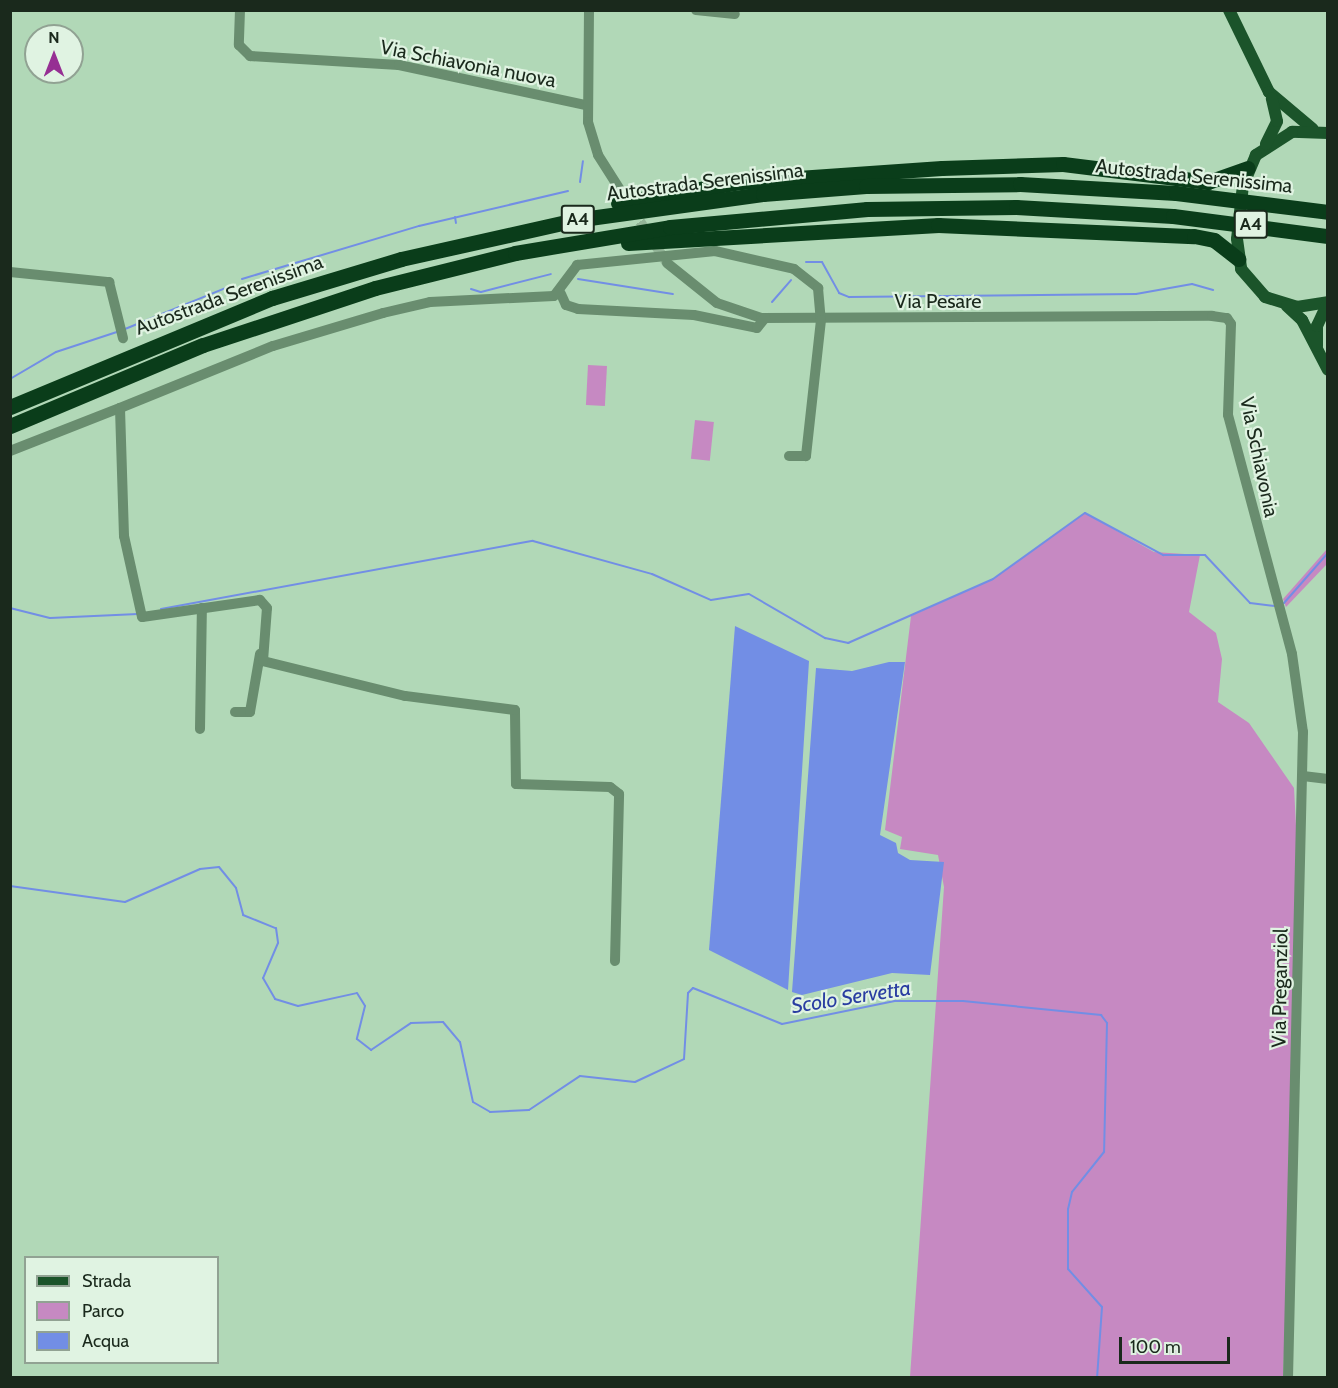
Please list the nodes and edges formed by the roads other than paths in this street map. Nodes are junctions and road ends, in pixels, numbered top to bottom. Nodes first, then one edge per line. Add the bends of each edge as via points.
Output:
1 (240, 10) edge
2 (589, 10) edge
3 (696, 10) edge
4 (1229, 10) edge
5 (735, 14) dead end
6 (1269, 92) junction
7 (585, 105) junction
8 (1322, 132) edge
9 (1265, 145) junction
10 (1248, 168) junction
11 (624, 196) dead end
12 (1328, 212) edge
13 (1328, 236) edge
14 (480, 239) junction
15 (515, 253) junction
16 (1238, 259) junction
17 (667, 263) tunnel mouth
18 (10, 272) edge
19 (561, 294) junction
20 (1328, 302) edge
21 (1286, 305) junction
22 (765, 318) junction
23 (1227, 318) joint
24 (821, 320) junction
25 (121, 332) dead end
26 (1317, 351) junction
27 (1328, 370) edge
28 (10, 407) edge
29 (120, 408) junction
30 (10, 426) edge
31 (10, 451) edge
32 (789, 456) dead end
33 (1277, 598) joint
34 (202, 608) junction
35 (260, 654) junction
36 (235, 712) dead end
37 (200, 729) dead end
38 (1304, 776) junction
39 (1328, 779) edge
40 (615, 961) dead end
41 (1288, 1377) edge

1 - 7 street, Via Schiavonia nuova via 239,45 250,56 399,65
2 - 7 street
3 - 5 street
4 - 6 main road
6 - 8 main road via 1294,118
6 - 9 main road via 1277,121
7 - 11 street via 598,155
8 - 9 main road via 1292,132
9 - 10 main road
10 - 14 highway via 1208,182 1063,164 741,182 540,220
10 - 16 main road
12 - 14 highway, Autostrada Serenissima / A4, bridge via 1176,193 1020,184 855,187 669,205
13 - 15 highway, Autostrada Serenissima / A4, bridge via 1173,216 1016,207 867,209 670,227
14 - 28 highway, Autostrada Serenissima / A4 via 272,298
15 - 16 highway via 938,225 1194,236 1214,240
15 - 30 highway, Autostrada Serenissima / A4 via 375,288 213,341
16 - 21 main road via 1255,289
17 - 22 street, Via Pesare via 717,303
18 - 25 street via 109,282
19 - 22 street via 566,305 578,309 694,315 757,328
19 - 24 street via 570,270 590,261 728,252 772,261 810,278 818,288
19 - 29 street via 430,302 383,313 273,346
20 - 21 main road
20 - 26 main road via 1317,326
21 - 26 main road via 1302,320
22 - 24 street, Via Pesare
23 - 24 street, Via Pesare
23 - 33 street, Via Schiavonia via 1232,439
24 - 32 street via 806,456
26 - 27 main road
29 - 31 street
29 - 34 street via 124,536 140,611 150,620
33 - 38 street, Via Preganziol via 1301,693
34 - 35 street via 264,603
34 - 37 street
35 - 36 street via 250,712
35 - 40 street via 271,664 405,696 511,707 518,714 516,784 616,789 620,802
38 - 39 street
38 - 41 street, Via Preganziol

